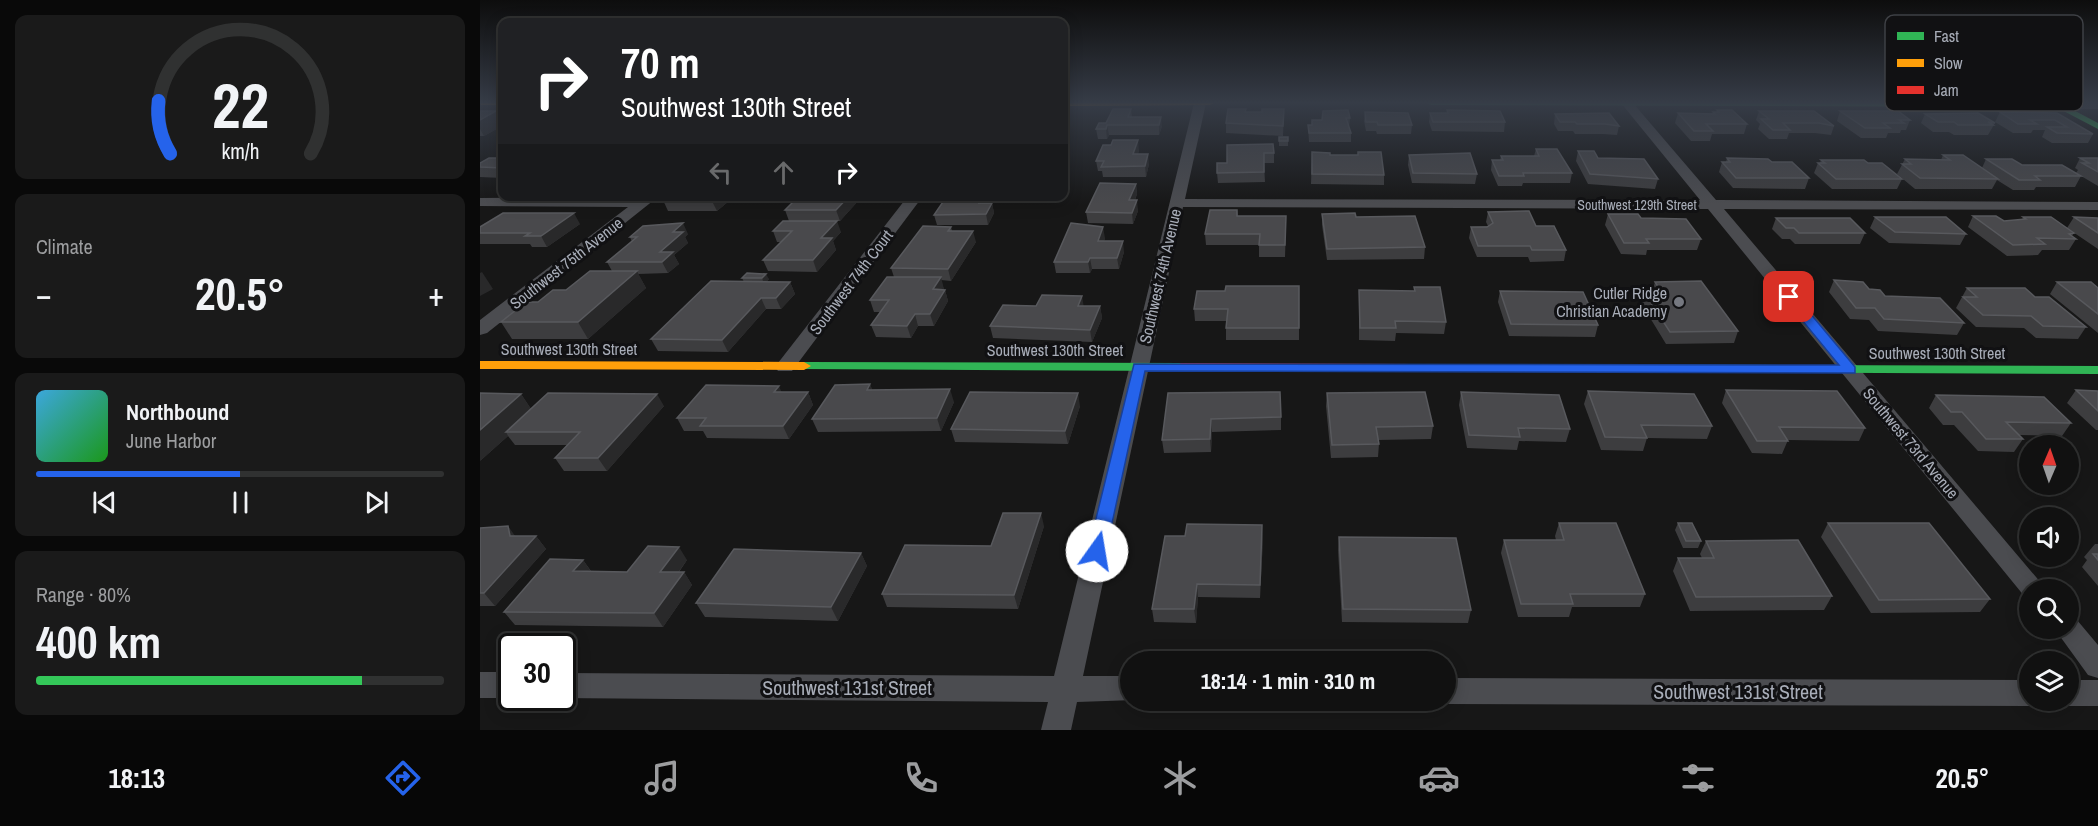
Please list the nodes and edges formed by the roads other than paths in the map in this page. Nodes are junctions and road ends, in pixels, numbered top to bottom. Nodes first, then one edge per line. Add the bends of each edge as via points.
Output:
1 (1192, 137) edge
2 (1655, 137) edge
3 (564, 201) edge
4 (647, 201) edge
5 (911, 201) edge
6 (480, 202) edge
7 (1176, 203) junction
8 (1713, 205) junction
9 (2098, 206) edge
10 (480, 329) edge
11 (480, 365) edge
12 (785, 366) junction
13 (1139, 367) junction
14 (1850, 370) junction
15 (2098, 370) edge
16 (2025, 579) edge
17 (2076, 639) edge
18 (2098, 666) edge
19 (480, 685) edge
20 (498, 685) edge
21 (576, 686) edge
22 (1065, 688) junction
23 (1120, 689) edge
24 (1456, 691) edge
25 (2019, 693) edge
26 (2079, 693) edge
27 (2098, 693) edge
28 (1056, 730) edge

1 - 7 street, Southwest 74th Avenue
2 - 8 street, Southwest 73rd Avenue
3 - 6 street
4 - 10 street, Southwest 75th Avenue
5 - 12 street, Southwest 74th Court
7 - 8 street, Southwest 129th Street
7 - 13 street, Southwest 74th Avenue
8 - 9 street, Southwest 129th Street
8 - 14 street, Southwest 73rd Avenue
11 - 12 street, Southwest 130th Street
12 - 13 street, Southwest 130th Street
13 - 14 street, Southwest 130th Street
13 - 22 street, Southwest 74th Avenue
14 - 15 street, Southwest 130th Street
14 - 16 street, Southwest 73rd Avenue
17 - 18 street
19 - 20 street
21 - 22 street, Southwest 131st Street
22 - 23 street, Southwest 131st Street
22 - 28 street, Southwest 74th Avenue
24 - 25 street, Southwest 131st Street
26 - 27 street

